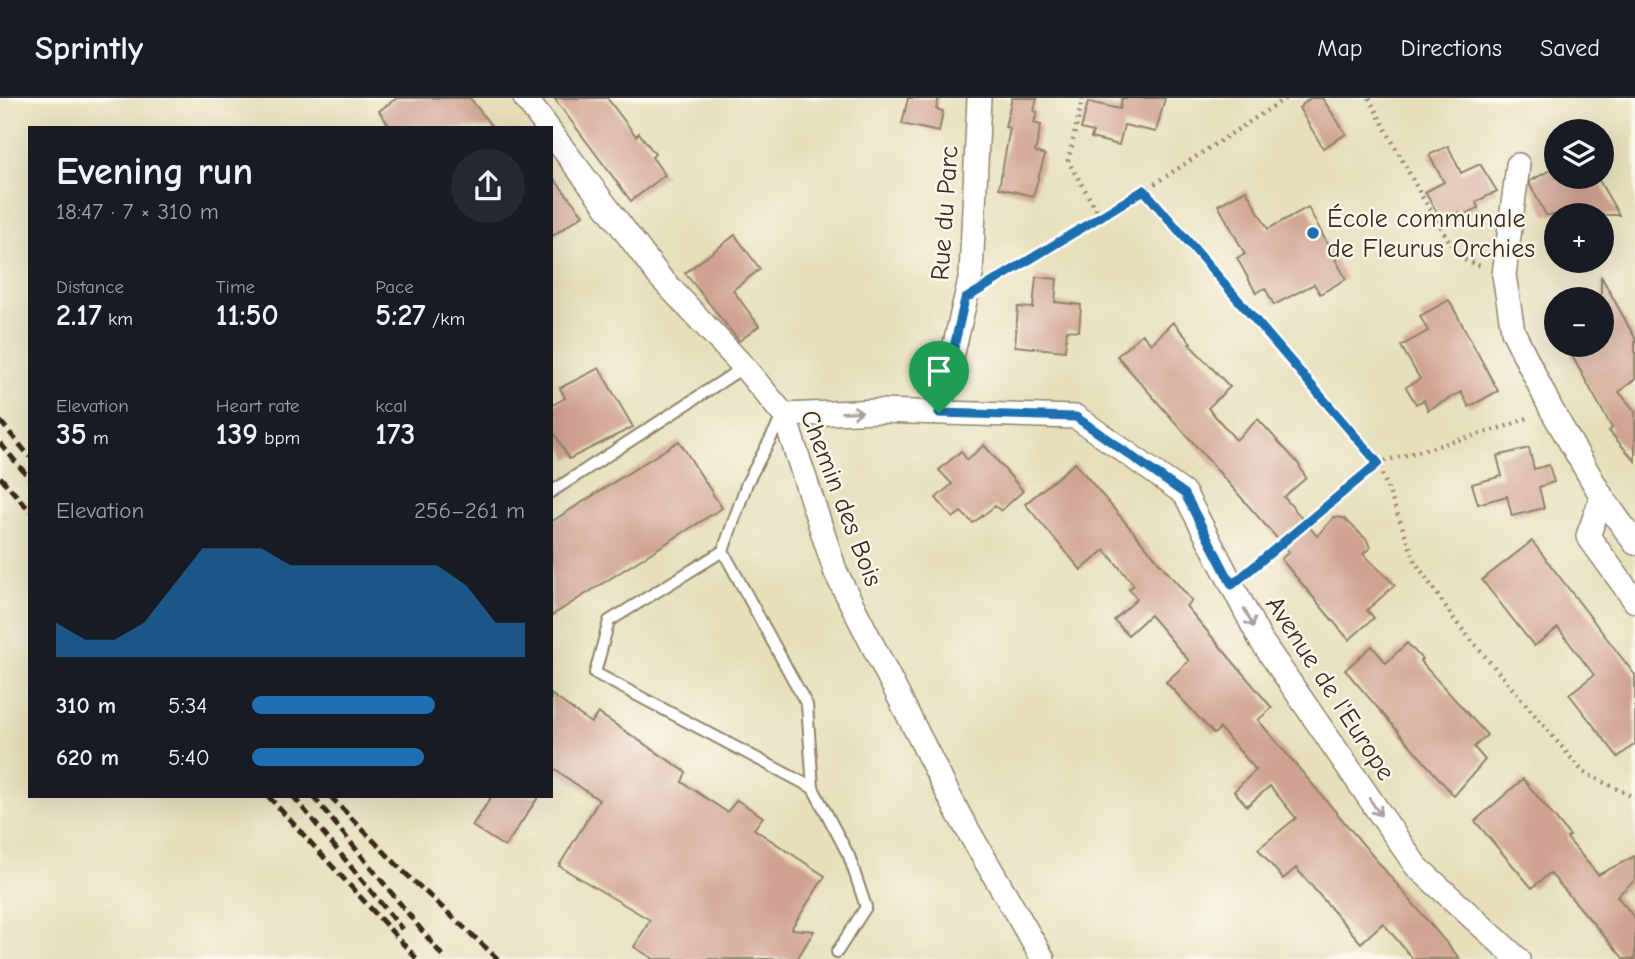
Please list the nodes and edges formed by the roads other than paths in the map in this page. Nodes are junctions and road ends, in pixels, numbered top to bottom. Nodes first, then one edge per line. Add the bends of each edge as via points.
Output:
1 (525, 98) edge
2 (979, 98) edge
3 (546, 126) edge
4 (553, 136) edge
5 (1518, 165) dead end
6 (744, 367) junction
7 (939, 413) junction
8 (784, 415) junction
9 (553, 491) edge
10 (1602, 497) junction
11 (1635, 543) edge
12 (723, 551) junction
13 (1635, 601) edge
14 (813, 788) junction
15 (837, 952) dead end
16 (1044, 959) edge
17 (1518, 959) edge

1 - 3 street
2 - 7 street, Rue du Parc via 971,275
4 - 6 street, Chemin des Bois via 659,276
5 - 10 street via 1504,275 1513,331 1550,409
6 - 8 street, Chemin des Bois
6 - 9 lane
8 -> 7 street, Avenue de l'Europe
7 -> 17 street, Avenue de l'Europe via 1076,417 1185,494 1260,639 1416,866
8 - 12 lane via 747,483
8 - 16 street, Chemin des Bois via 836,573 959,815
10 - 11 street
10 - 13 street via 1588,536
12 - 14 lane via 807,705
12 - 14 lane via 609,621 595,673
14 - 15 lane via 849,856 866,907

